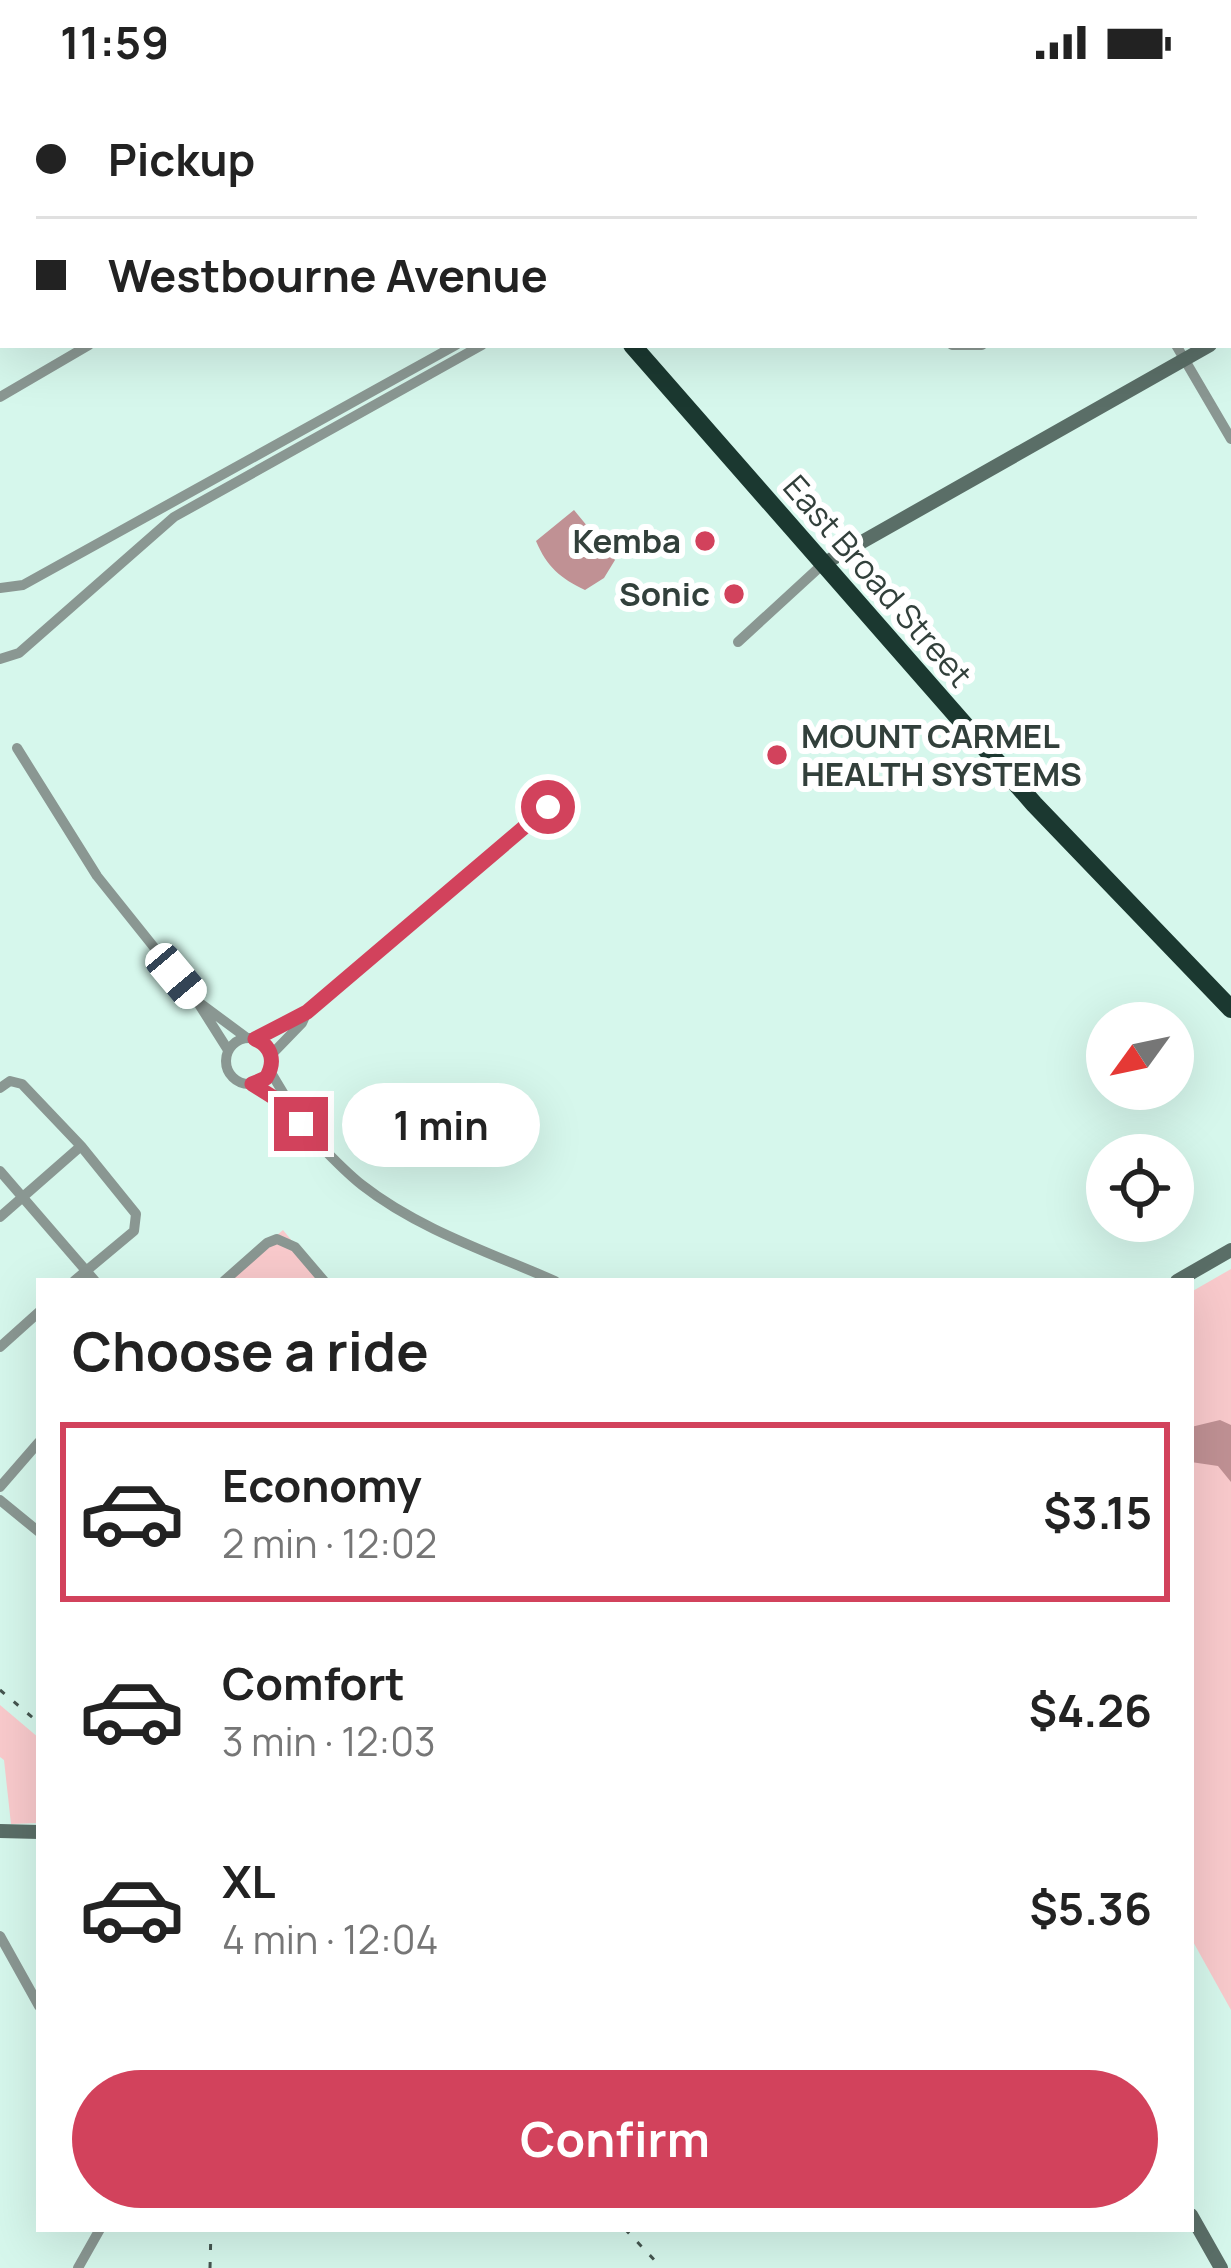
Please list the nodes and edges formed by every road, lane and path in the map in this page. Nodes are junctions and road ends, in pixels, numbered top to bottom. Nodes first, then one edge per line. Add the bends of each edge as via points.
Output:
1 (83, 348) edge
2 (451, 348) edge
3 (477, 348) edge
4 (635, 348) edge
5 (1181, 351) edge
6 (0, 398) edge
7 (1231, 439) edge
8 (823, 564) junction
9 (0, 588) edge
10 (737, 643) dead end
11 (0, 659) edge
12 (17, 748) dead end
13 (548, 807) dead end
14 (196, 1001) junction
15 (1231, 1009) edge
16 (307, 1012) junction
17 (251, 1038) junction
18 (228, 1050) junction
19 (272, 1055) junction
20 (270, 1071) junction
21 (252, 1084) junction
22 (0, 1088) edge
23 (301, 1124) junction
24 (81, 1146) junction
25 (0, 1171) edge
26 (22, 1197) junction
27 (0, 1216) edge
28 (1231, 1250) edge
29 (86, 1270) junction
30 (77, 1278) edge
31 (93, 1278) edge
32 (227, 1278) edge
33 (321, 1278) edge
34 (548, 1278) edge
35 (1182, 1278) edge
36 (36, 1315) edge
37 (0, 1347) edge
38 (36, 1445) edge
39 (0, 1487) edge
40 (0, 1500) edge
41 (36, 1530) edge
42 (0, 1831) edge
43 (36, 1832) edge
44 (0, 1936) edge
45 (36, 2001) edge
46 (1194, 2221) edge
47 (98, 2232) edge
48 (78, 2268) edge
49 (1221, 2268) edge

1 - 6 street
2 - 9 street via 22,585
3 - 11 street via 174,517 19,653
4 - 8 highway, East Broad Street
5 - 7 street
5 - 8 street
8 - 10 street
8 - 15 highway, East Broad Street via 1034,804
12 - 14 street via 118,906
13 - 16 street
14 - 17 street
14 - 18 street
16 - 17 street
16 - 19 street
17 - 18 street
17 - 19 street
18 - 21 street via 228,1072
19 - 20 street
20 - 21 street
20 - 23 street
21 - 23 street
22 - 24 street via 22,1084
23 - 34 street via 392,1207
24 - 26 street
24 - 29 street via 136,1214 134,1231
25 - 26 street
26 - 27 street
26 - 29 street
28 - 35 street
29 - 30 street
29 - 31 street
32 - 33 street via 282,1239
36 - 37 street
38 - 39 street
40 - 41 street
42 - 43 street
44 - 45 street
46 - 49 street
47 - 48 street

